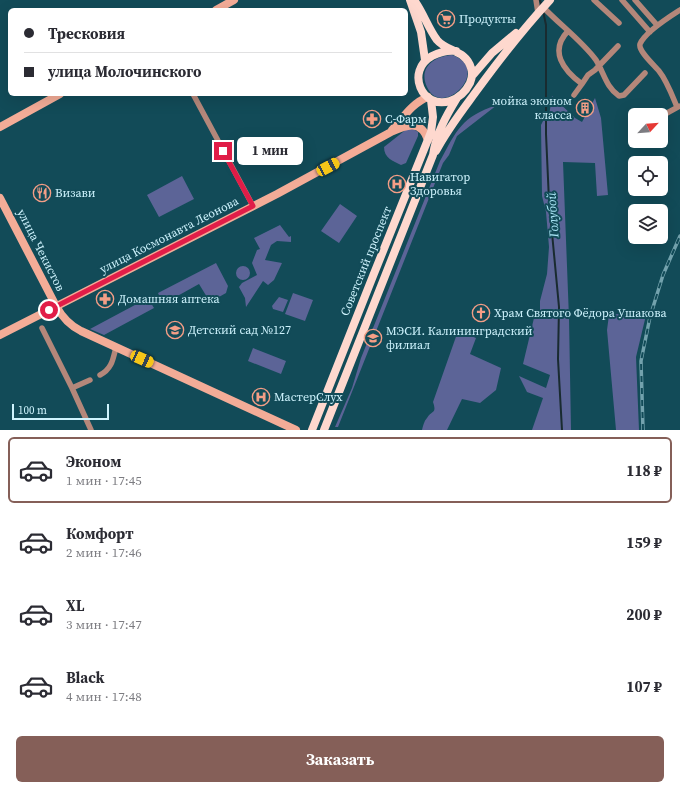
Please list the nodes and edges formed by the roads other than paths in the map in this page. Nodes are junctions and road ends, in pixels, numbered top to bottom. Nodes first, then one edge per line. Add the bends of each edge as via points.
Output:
1 (234, 0) edge
2 (410, 0) edge
3 (414, 0) edge
4 (536, 0) edge
5 (594, 0) edge
6 (622, 0) edge
7 (635, 0) edge
8 (543, 7) edge
9 (220, 8) edge
10 (680, 10) edge
11 (619, 23) dead end
12 (526, 25) junction
13 (657, 25) junction
14 (568, 31) junction
15 (650, 32) junction
16 (618, 46) dead end
17 (456, 52) junction
18 (425, 60) junction
19 (599, 66) junction
20 (644, 73) dead end
21 (473, 75) junction
22 (582, 84) junction
23 (574, 95) dead end
24 (56, 96) edge
25 (194, 96) edge
26 (457, 98) junction
27 (430, 99) junction
28 (679, 106) edge
29 (668, 112) edge
30 (0, 126) edge
31 (391, 132) junction
32 (428, 140) junction
33 (433, 155) junction
34 (0, 198) edge
35 (253, 206) junction
36 (56, 306) junction
37 (42, 328) dead end
38 (0, 335) edge
39 (116, 347) junction
40 (100, 375) dead end
41 (90, 380) dead end
42 (72, 388) junction
43 (91, 430) edge
44 (296, 430) edge
45 (312, 430) edge
46 (324, 430) edge

1 - 9 main road
2 - 18 main road via 421,32
3 - 17 main road via 438,40
4 - 8 street
5 - 11 street
6 - 15 street
7 - 13 street
8 - 12 main road, Советский проспект
8 - 14 street
10 - 13 street
12 - 21 main road, Советский проспект via 492,54
12 - 33 main road, Советский проспект via 453,122
13 - 15 street
14 - 19 street
14 - 22 street via 559,42 560,59 568,73
15 - 28 street via 640,44 640,48 660,72
16 - 19 street
17 - 18 main road via 442,52
17 - 21 main road via 466,57
18 - 27 main road via 419,71 419,80 422,90
19 - 20 street via 609,87 619,96 624,95
19 - 22 street
21 - 26 main road via 470,83
22 - 23 street
24 - 30 main road
25 - 35 street
26 - 27 main road via 440,103
26 - 33 main road, Советский проспект via 435,141
27 - 31 main road, улица Космонавта Леонова via 420,100
27 - 32 main road, Советский проспект via 433,122
28 - 29 street
31 - 32 main road, улица Космонавта Леонова via 408,125 420,127
31 - 35 main road, улица Космонавта Леонова
32 - 45 main road, Советский проспект
33 - 46 main road, Советский проспект
34 - 36 main road, улица Чекистов
35 - 36 main road, улица Космонавта Леонова
36 - 38 main road, улица Космонавта Леонова
36 - 39 main road, улица Чекистов via 61,316 72,326
37 - 42 street
39 - 40 street via 110,367
39 - 44 main road, улица Чекистов
41 - 42 street
42 - 43 street

